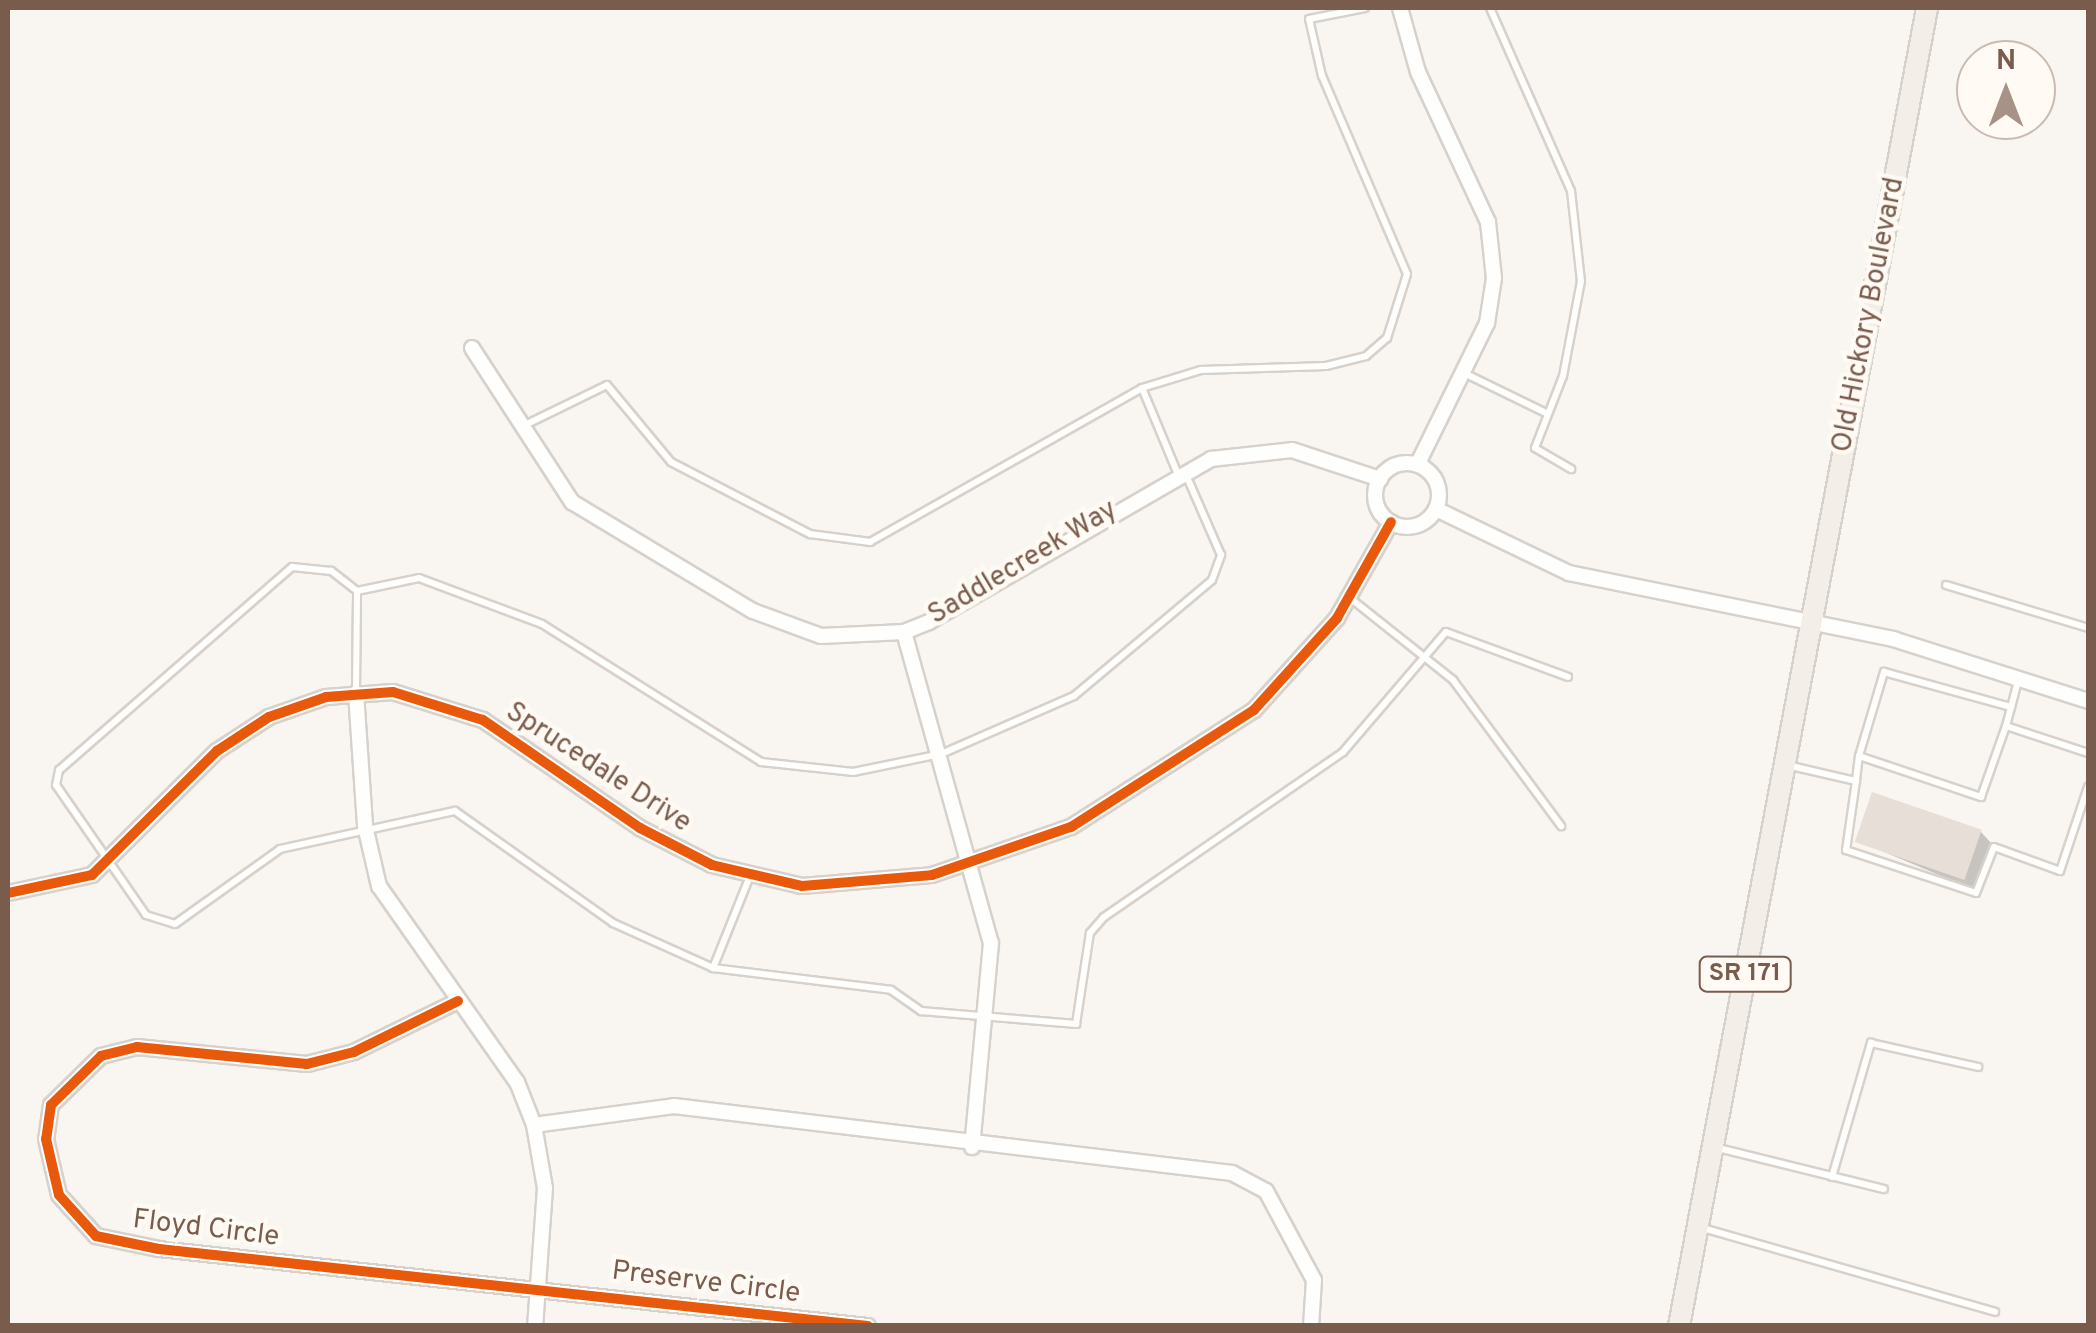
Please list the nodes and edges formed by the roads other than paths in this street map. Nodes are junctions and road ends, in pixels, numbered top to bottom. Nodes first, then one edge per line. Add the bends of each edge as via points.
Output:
1 (1365, 8) edge
2 (1400, 8) edge
3 (1490, 8) edge
4 (1927, 8) edge
5 (472, 348) dead end
6 (1463, 373) junction
7 (1142, 388) junction
8 (1548, 414) junction
9 (524, 426) junction
10 (1417, 464) junction
11 (1571, 469) dead end
12 (1180, 470) junction
13 (1380, 478) junction
14 (1436, 509) junction
15 (1392, 522) junction
16 (1946, 585) dead end
17 (357, 591) junction
18 (1349, 598) junction
19 (1812, 622) junction
20 (2088, 628) edge
21 (904, 632) junction
22 (1430, 656) junction
23 (2020, 676) junction
24 (1568, 677) dead end
25 (356, 693) junction
26 (2088, 702) edge
27 (2011, 707) junction
28 (2006, 726) junction
29 (2088, 753) edge
30 (941, 754) junction
31 (1859, 756) junction
32 (1784, 765) junction
33 (1856, 781) junction
34 (2088, 787) edge
35 (365, 826) junction
36 (1561, 826) dead end
37 (974, 862) junction
38 (107, 863) junction
39 (750, 876) junction
40 (8, 894) edge
41 (713, 968) junction
42 (458, 1001) junction
43 (990, 1015) junction
44 (1978, 1067) dead end
45 (534, 1125) junction
46 (1713, 1146) junction
47 (972, 1147) junction
48 (1832, 1177) junction
49 (1884, 1189) dead end
50 (1698, 1227) junction
51 (539, 1286) junction
52 (1995, 1312) dead end
53 (535, 1326) edge
54 (868, 1326) edge
55 (1312, 1326) edge
56 (1679, 1326) edge

1 - 7 lane via 1309,19 1322,76 1407,274 1387,338 1366,356 1326,366 1201,370
2 - 6 street via 1418,72 1488,222 1487,323
3 - 8 lane via 1553,141 1577,230 1576,320
4 - 19 main road, Old Hickory Boulevard / SR 171
5 - 9 street, Saddlecreek Way
6 - 8 lane
6 - 10 street
7 - 9 lane via 870,542 810,534 671,462 607,385
7 - 12 lane
8 - 11 lane via 1534,448
9 - 21 street, Saddlecreek Way via 572,502 753,611 820,636
10 - 13 street
10 - 14 street via 1436,480
12 - 13 street, Saddlecreek Way via 1250,450 1292,450
12 - 21 street, Saddlecreek Way
12 - 30 lane via 1221,555 1212,580 1074,696
13 - 15 street via 1376,500
14 - 15 street via 1416,525
14 - 19 street via 1569,573
15 - 18 street, Sprucedale Drive
16 - 20 lane
17 - 25 lane
17 - 30 lane via 420,578 490,600 762,762 854,772
17 - 38 lane via 331,571 292,568 70,753 56,785
18 - 22 lane
18 - 37 street, Sprucedale Drive via 1288,678 1207,744 1071,827
19 - 23 street
19 - 32 main road, Old Hickory Boulevard / SR 171
21 - 30 street
22 - 24 lane via 1454,632
22 - 36 lane
22 - 43 lane via 1343,752 1104,917 1090,933 1076,1024
23 - 26 street
23 - 27 lane
25 - 35 street
25 - 38 street, Sprucedale Drive via 294,705 239,732
25 - 39 street, Sprucedale Drive via 425,698 484,720 640,828
27 - 28 lane
27 - 31 lane via 1884,672
28 - 29 lane
28 - 31 lane via 1982,797
30 - 37 street
31 - 33 lane
32 - 33 lane
32 - 46 main road, Old Hickory Boulevard / SR 171
33 - 34 lane via 1846,850 1976,893 1994,847 2060,871
35 - 38 lane via 280,849 174,924 146,915
35 - 41 lane via 455,811 613,923
35 - 42 street via 380,886
37 - 39 street, Sprucedale Drive via 845,887
37 - 43 street via 991,942
38 - 40 street, Sprucedale Drive via 92,875
39 - 41 lane
41 - 43 lane via 891,990 920,1011
42 - 45 street via 517,1082
42 - 51 street, Floyd Circle via 354,1052 306,1064 136,1047 101,1056 51,1105 46,1140 59,1196 96,1236 159,1249
43 - 47 street
44 - 48 lane via 1871,1043
45 - 47 street via 674,1106
45 - 51 street via 545,1188
46 - 48 lane
46 - 50 main road, Old Hickory Boulevard / SR 171
47 - 55 street via 1232,1173 1266,1191 1314,1280
48 - 49 lane
50 - 52 lane
50 - 56 main road, Old Hickory Boulevard / SR 171
51 - 53 street
51 - 54 street, Preserve Circle

